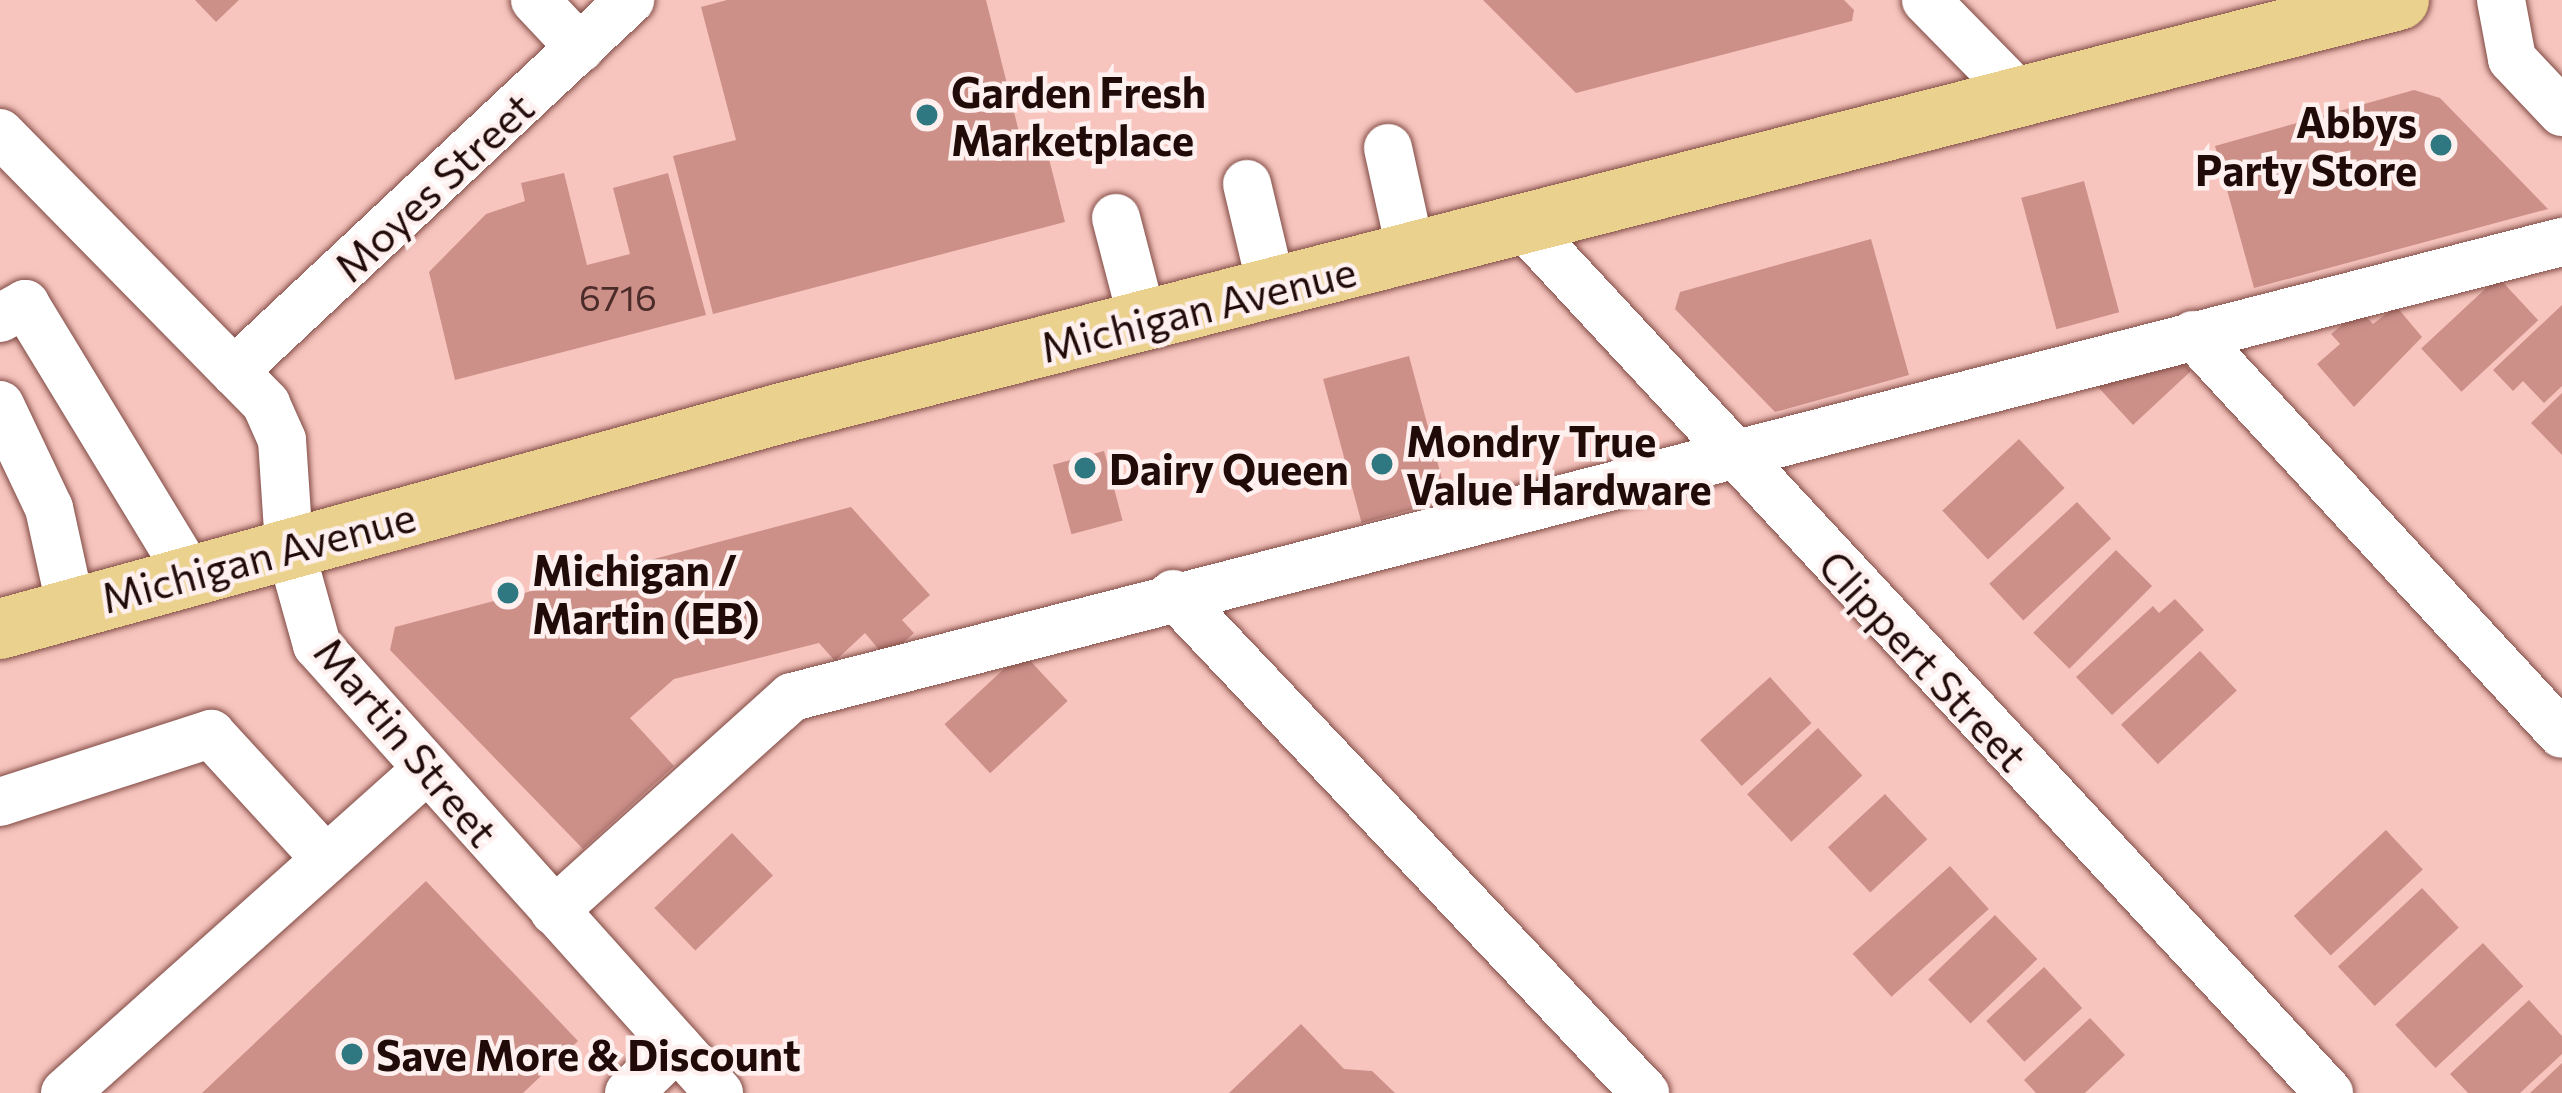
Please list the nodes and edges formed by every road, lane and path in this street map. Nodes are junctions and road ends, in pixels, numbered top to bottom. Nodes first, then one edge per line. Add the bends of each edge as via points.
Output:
1 (535, 0) edge
2 (630, 0) edge
3 (1926, 0) edge
4 (2399, 0) edge
5 (2501, 0) edge
6 (580, 48) junction
7 (2022, 98) junction
8 (2562, 112) edge
9 (0, 133) edge
10 (1388, 148) dead end
11 (1246, 184) dead end
12 (1116, 218) dead end
13 (1522, 224) junction
14 (2562, 242) edge
15 (1412, 253) junction
16 (1272, 289) junction
17 (0, 318) edge
18 (1143, 322) junction
19 (2193, 335) junction
20 (234, 371) junction
21 (0, 405) edge
22 (1728, 451) junction
23 (289, 545) junction
24 (189, 574) junction
25 (1173, 594) junction
26 (71, 608) junction
27 (0, 629) edge
28 (2562, 734) edge
29 (424, 772) junction
30 (0, 802) edge
31 (326, 859) junction
32 (554, 911) junction
33 (677, 1046) junction
34 (65, 1093) edge
35 (629, 1093) edge
36 (719, 1093) edge
37 (1645, 1093) edge
38 (2329, 1093) edge

1 - 6 street
2 - 6 street, Moyes Street
3 - 7 street
4 - 7 main road, Michigan Avenue
5 - 8 street via 2512,59
6 - 20 street, Moyes Street
7 - 13 main road, Michigan Avenue
9 - 20 street, Martin Street
10 - 15 street
11 - 16 street
12 - 18 street
13 - 15 main road, Michigan Avenue
13 - 22 street, Clippert Street
14 - 19 street
15 - 16 main road, Michigan Avenue
16 - 18 main road, Michigan Avenue
17 - 24 street via 25,304
18 - 23 main road, Michigan Avenue
19 - 22 street
19 - 28 street
20 - 23 street, Martin Street via 266,404 282,440
21 - 26 street via 49,508
22 - 25 street
22 - 38 street, Clippert Street
23 - 24 main road, Michigan Avenue
23 - 29 street, Martin Street via 317,645
24 - 26 main road, Michigan Avenue
25 - 32 street via 792,697
25 - 37 street
26 - 27 main road, Michigan Avenue
29 - 31 street
29 - 32 street, Martin Street
30 - 31 street via 211,734
31 - 34 street
32 - 33 street, Martin Street
33 - 35 street
33 - 36 street, Martin Street

